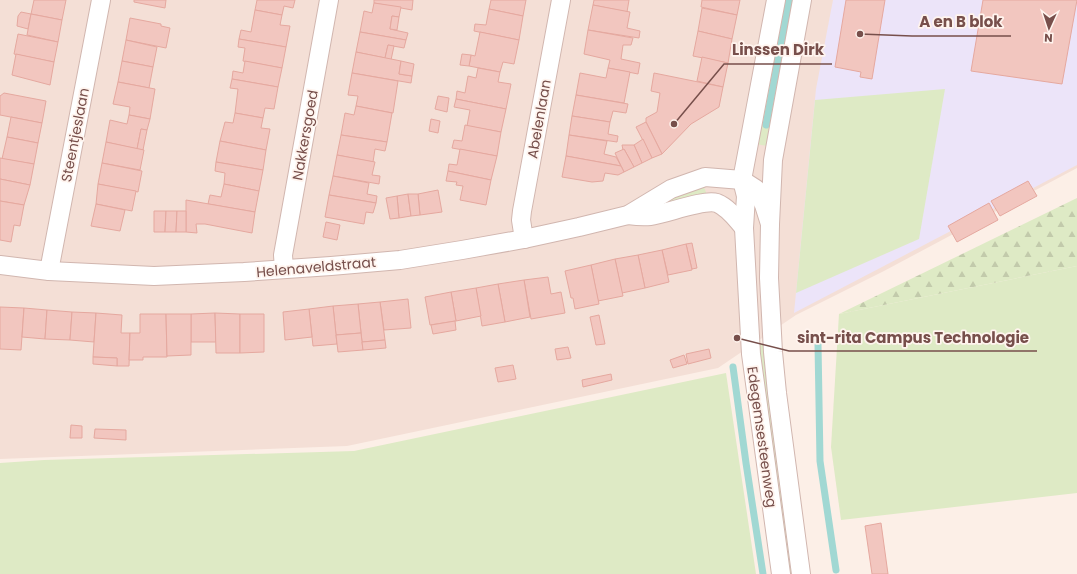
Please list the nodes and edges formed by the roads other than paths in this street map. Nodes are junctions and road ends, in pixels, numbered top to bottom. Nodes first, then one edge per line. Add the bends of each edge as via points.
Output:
1 (101, 0) edge
2 (329, 0) edge
3 (561, 0) edge
4 (776, 0) edge
5 (802, 0) edge
6 (742, 180) junction
7 (628, 215) junction
8 (770, 224) junction
9 (744, 228) junction
10 (524, 238) junction
11 (0, 265) edge
12 (284, 269) junction
13 (49, 271) junction
14 (771, 313) junction
15 (749, 317) junction
16 (781, 574) edge
17 (801, 574) edge

1 - 13 street, Steentjeslaan
2 - 12 street, Nakkersgoed via 283,255
3 - 10 street, Abelenlaan via 522,211
4 - 6 street, Edegemsesteenweg
5 - 8 street, Edegemsesteenweg via 773,160
6 - 7 street, Helenaveldstraat via 705,177 671,189
6 - 8 street, Edegemsesteenweg via 756,190
6 - 9 street, Edegemsesteenweg via 746,196
7 - 9 street, Helenaveldstraat via 648,217 713,202 732,213
7 - 10 street, Helenaveldstraat via 579,228
8 - 14 street, Edegemsesteenweg
9 - 15 street, Edegemsesteenweg
10 - 12 street, Helenaveldstraat via 400,260
11 - 13 street, Helenaveldstraat
12 - 13 street, Helenaveldstraat via 154,276
14 - 15 street
14 - 17 street, Edegemsesteenweg via 777,393
15 - 16 street, Edegemsesteenweg via 751,354

